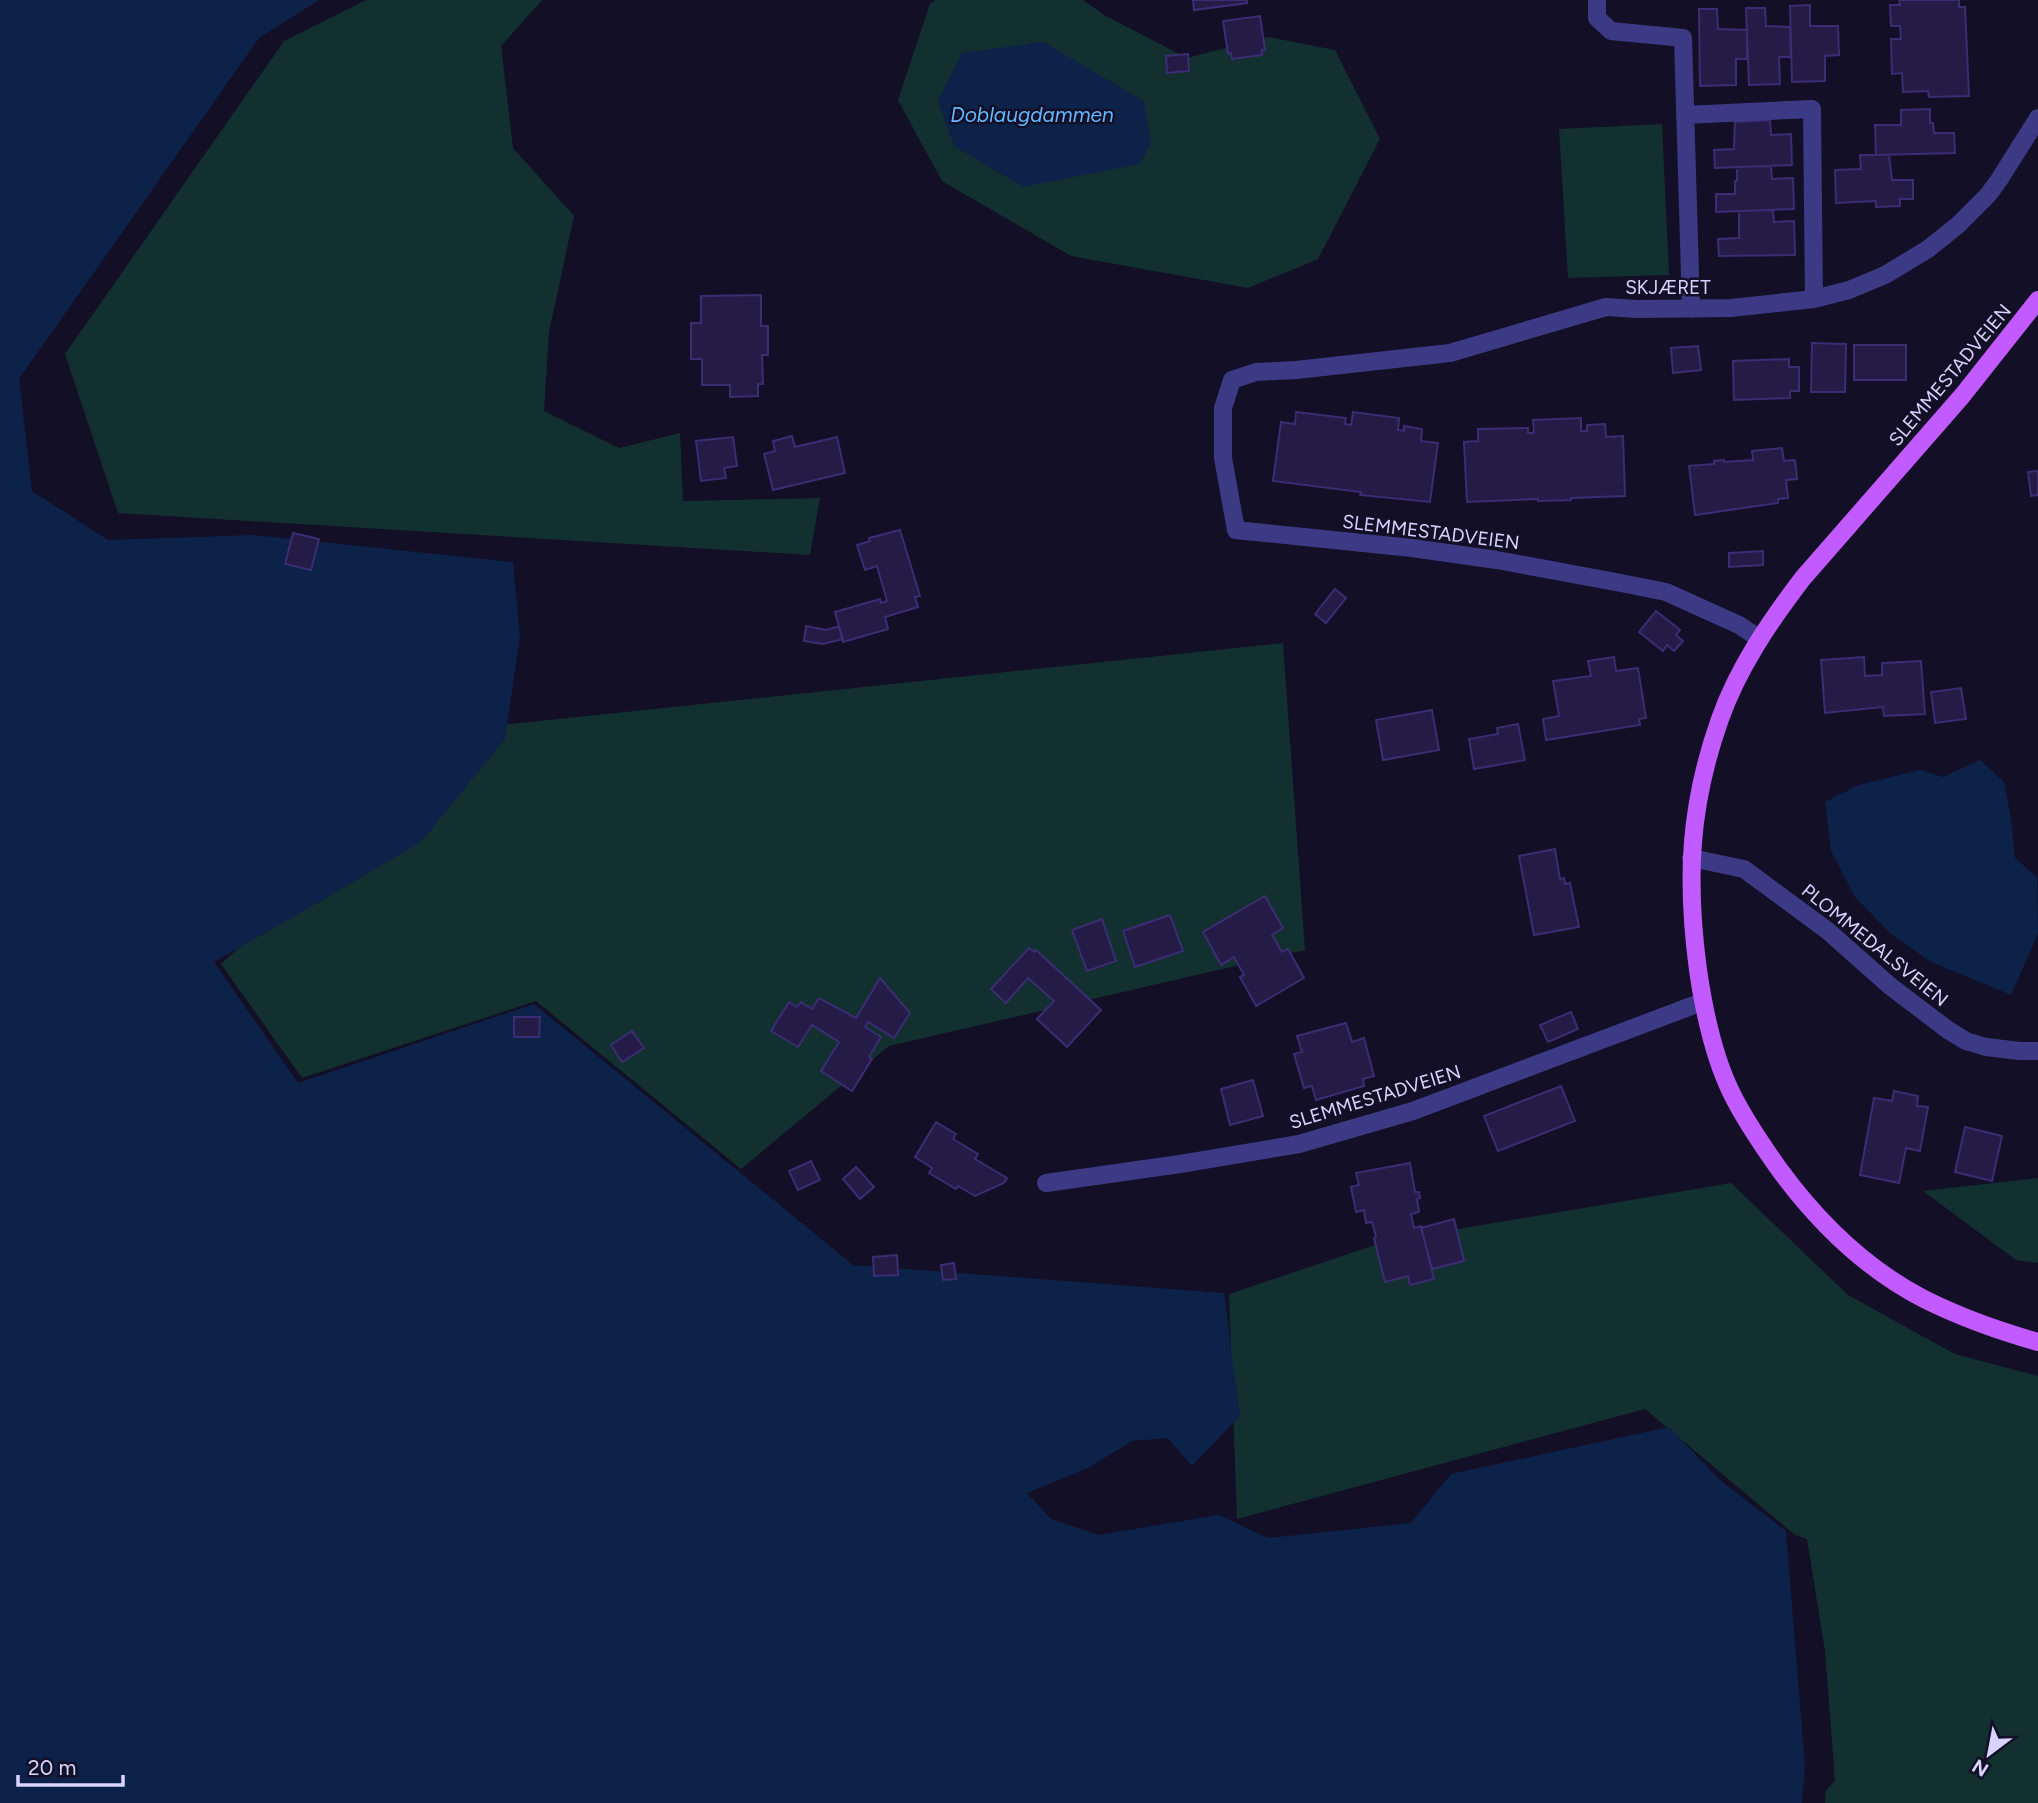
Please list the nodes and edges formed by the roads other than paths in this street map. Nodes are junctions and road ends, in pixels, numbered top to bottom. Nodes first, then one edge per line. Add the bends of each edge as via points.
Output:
1 (1597, 0) edge
2 (1685, 115) junction
3 (2038, 118) edge
4 (1814, 299) junction
5 (2038, 300) edge
6 (1691, 309) junction
7 (1232, 380) joint
8 (1760, 639) junction
9 (1691, 858) junction
10 (1702, 1002) junction
11 (2038, 1051) edge
12 (1046, 1183) dead end
13 (2038, 1342) edge

1 - 2 street via 1597,18 1612,31 1683,38
2 - 4 street via 1812,109
2 - 6 street
3 - 4 street, SKJÆRET via 2000,180 1958,225 1885,275
4 - 6 street, SKJÆRET
5 - 8 main road, SLEMMESTADVEIEN via 1962,396 1803,578
6 - 7 street, SKJÆRET via 1606,307 1450,353 1256,372
7 - 8 street, SLEMMESTADVEIEN via 1223,408 1223,458 1236,530 1461,555 1666,592
8 - 9 main road, SLEMMESTADVEIEN via 1720,719 1695,815
9 - 10 main road, SLEMMESTADVEIEN via 1692,924
9 - 11 street, PLOMMEDALSVEIEN via 1744,869 1966,1041
10 - 12 street, SLEMMESTADVEIEN via 1413,1111 1299,1144
10 - 13 main road, SLEMMESTADVEIEN via 1731,1092 1800,1197 1837,1235 1923,1298 1975,1322

